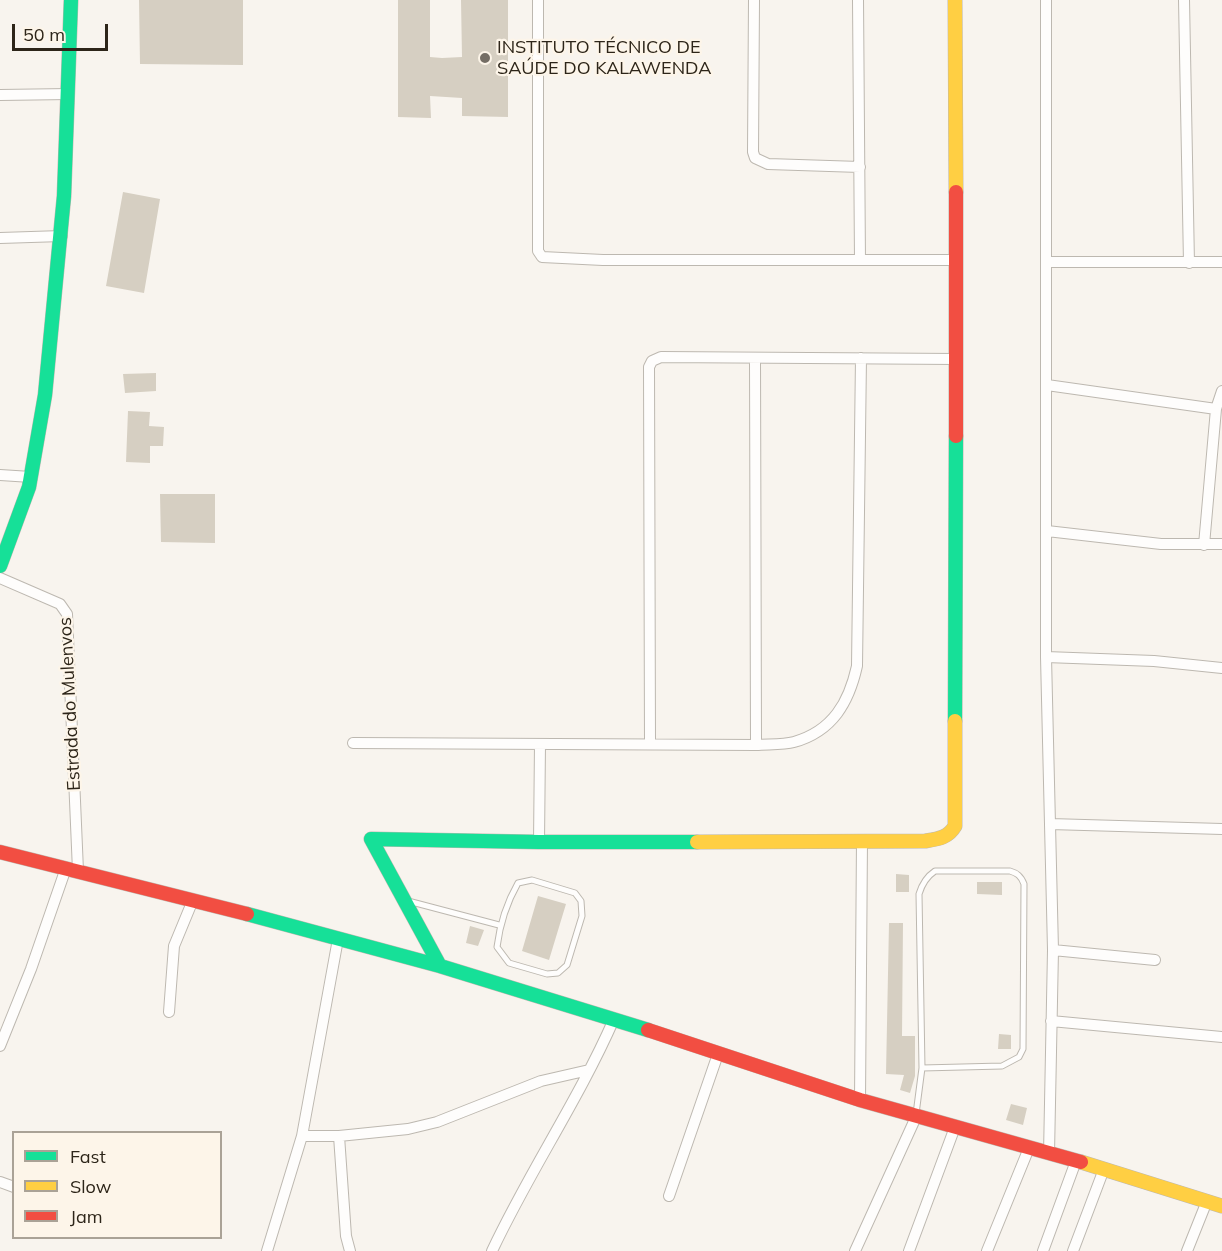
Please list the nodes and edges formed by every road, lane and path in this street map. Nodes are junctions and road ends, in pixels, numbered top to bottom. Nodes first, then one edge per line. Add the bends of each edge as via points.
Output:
1 (71, 0) edge
2 (538, 0) edge
3 (753, 0) edge
4 (858, 0) edge
5 (955, 0) edge
6 (1046, 0) edge
7 (1184, 0) edge
8 (69, 94) junction
9 (0, 95) edge
10 (860, 167) junction
11 (62, 236) junction
12 (0, 238) edge
13 (860, 260) junction
14 (957, 260) junction
15 (1047, 262) junction
16 (1222, 262) edge
17 (1189, 263) junction
18 (755, 358) junction
19 (861, 358) junction
20 (956, 359) junction
21 (1047, 385) junction
22 (1222, 391) edge
23 (1216, 409) junction
24 (0, 475) edge
25 (31, 477) junction
26 (1047, 531) junction
27 (1222, 544) edge
28 (1204, 545) junction
29 (0, 566) edge
30 (0, 578) edge
31 (1046, 657) junction
32 (1222, 668) edge
33 (353, 743) dead end
34 (540, 744) junction
35 (650, 744) junction
36 (756, 745) junction
37 (1050, 824) junction
38 (1222, 829) edge
39 (862, 840) junction
40 (539, 842) junction
41 (0, 852) edge
42 (72, 870) junction
43 (193, 900) junction
44 (405, 900) junction
45 (500, 925) junction
46 (338, 939) junction
47 (1053, 950) junction
48 (1155, 960) dead end
49 (440, 966) junction
50 (169, 1012) dead end
51 (614, 1019) junction
52 (1051, 1021) junction
53 (1222, 1037) edge
54 (0, 1046) edge
55 (718, 1054) junction
56 (922, 1068) junction
57 (589, 1070) junction
58 (860, 1100) junction
59 (916, 1117) junction
60 (955, 1127) junction
61 (302, 1136) junction
62 (339, 1136) junction
63 (1029, 1148) junction
64 (1049, 1155) junction
65 (1076, 1161) junction
66 (1104, 1169) junction
67 (669, 1196) dead end
68 (1207, 1201) junction
69 (1222, 1206) edge
70 (267, 1251) edge
71 (350, 1251) edge
72 (492, 1251) edge
73 (855, 1251) edge
74 (909, 1251) edge
75 (987, 1251) edge
76 (1043, 1251) edge
77 (1072, 1251) edge
78 (1187, 1251) edge

1 - 8 street
2 - 13 street via 538,251 542,257
3 - 10 street via 755,158 768,164
4 - 10 street
5 - 14 street
6 - 15 street
7 - 17 street
8 - 9 street
8 - 11 street
10 - 13 street
11 - 12 street
11 - 25 street via 42,416
13 - 14 street
14 - 20 street
15 - 17 street
15 - 21 street
16 - 17 street
18 - 19 street
18 - 35 street via 661,357 652,360 649,367
18 - 36 street
19 - 20 street
19 - 36 street via 856,666 852,684 845,704 813,734 793,742
20 - 39 street via 955,826 942,838 925,841
21 - 23 street
21 - 26 street
22 - 23 street
23 - 28 street
24 - 25 street
25 - 29 street
26 - 28 street
26 - 31 street
27 - 28 street
30 - 42 street, Estrada do Mulenvos via 60,604 68,614
31 - 32 street
31 - 37 street
33 - 34 street
34 - 35 street
34 - 40 street
35 - 36 street
37 - 38 street
37 - 47 street
39 - 40 street
39 - 58 street
40 - 44 street via 371,839
41 - 42 street
42 - 43 street
42 - 54 street
43 - 46 street
43 - 50 street via 174,946
44 - 45 lane
44 - 49 street
45 - 45 lane via 497,947 509,963 547,974 558,973 567,965 582,916 581,901 575,893 532,880 518,883
46 - 49 street
46 - 61 street
47 - 48 street
47 - 52 street
49 - 51 street
51 - 55 street
51 - 57 street
52 - 53 street
52 - 64 street
55 - 58 street
55 - 67 street
56 - 56 lane via 1002,1066 1019,1057 1023,1048 1024,884 1016,873 935,871 927,875 921,886
56 - 59 lane
57 - 62 street via 541,1081 437,1122
57 - 72 street via 510,1211
58 - 59 street
59 - 60 street
59 - 73 street
60 - 63 street
60 - 74 street
61 - 62 street
61 - 70 street
62 - 71 street
63 - 64 street
63 - 75 street
64 - 65 street
65 - 66 street
65 - 76 street
66 - 68 street
66 - 77 street
68 - 69 street
68 - 78 street

